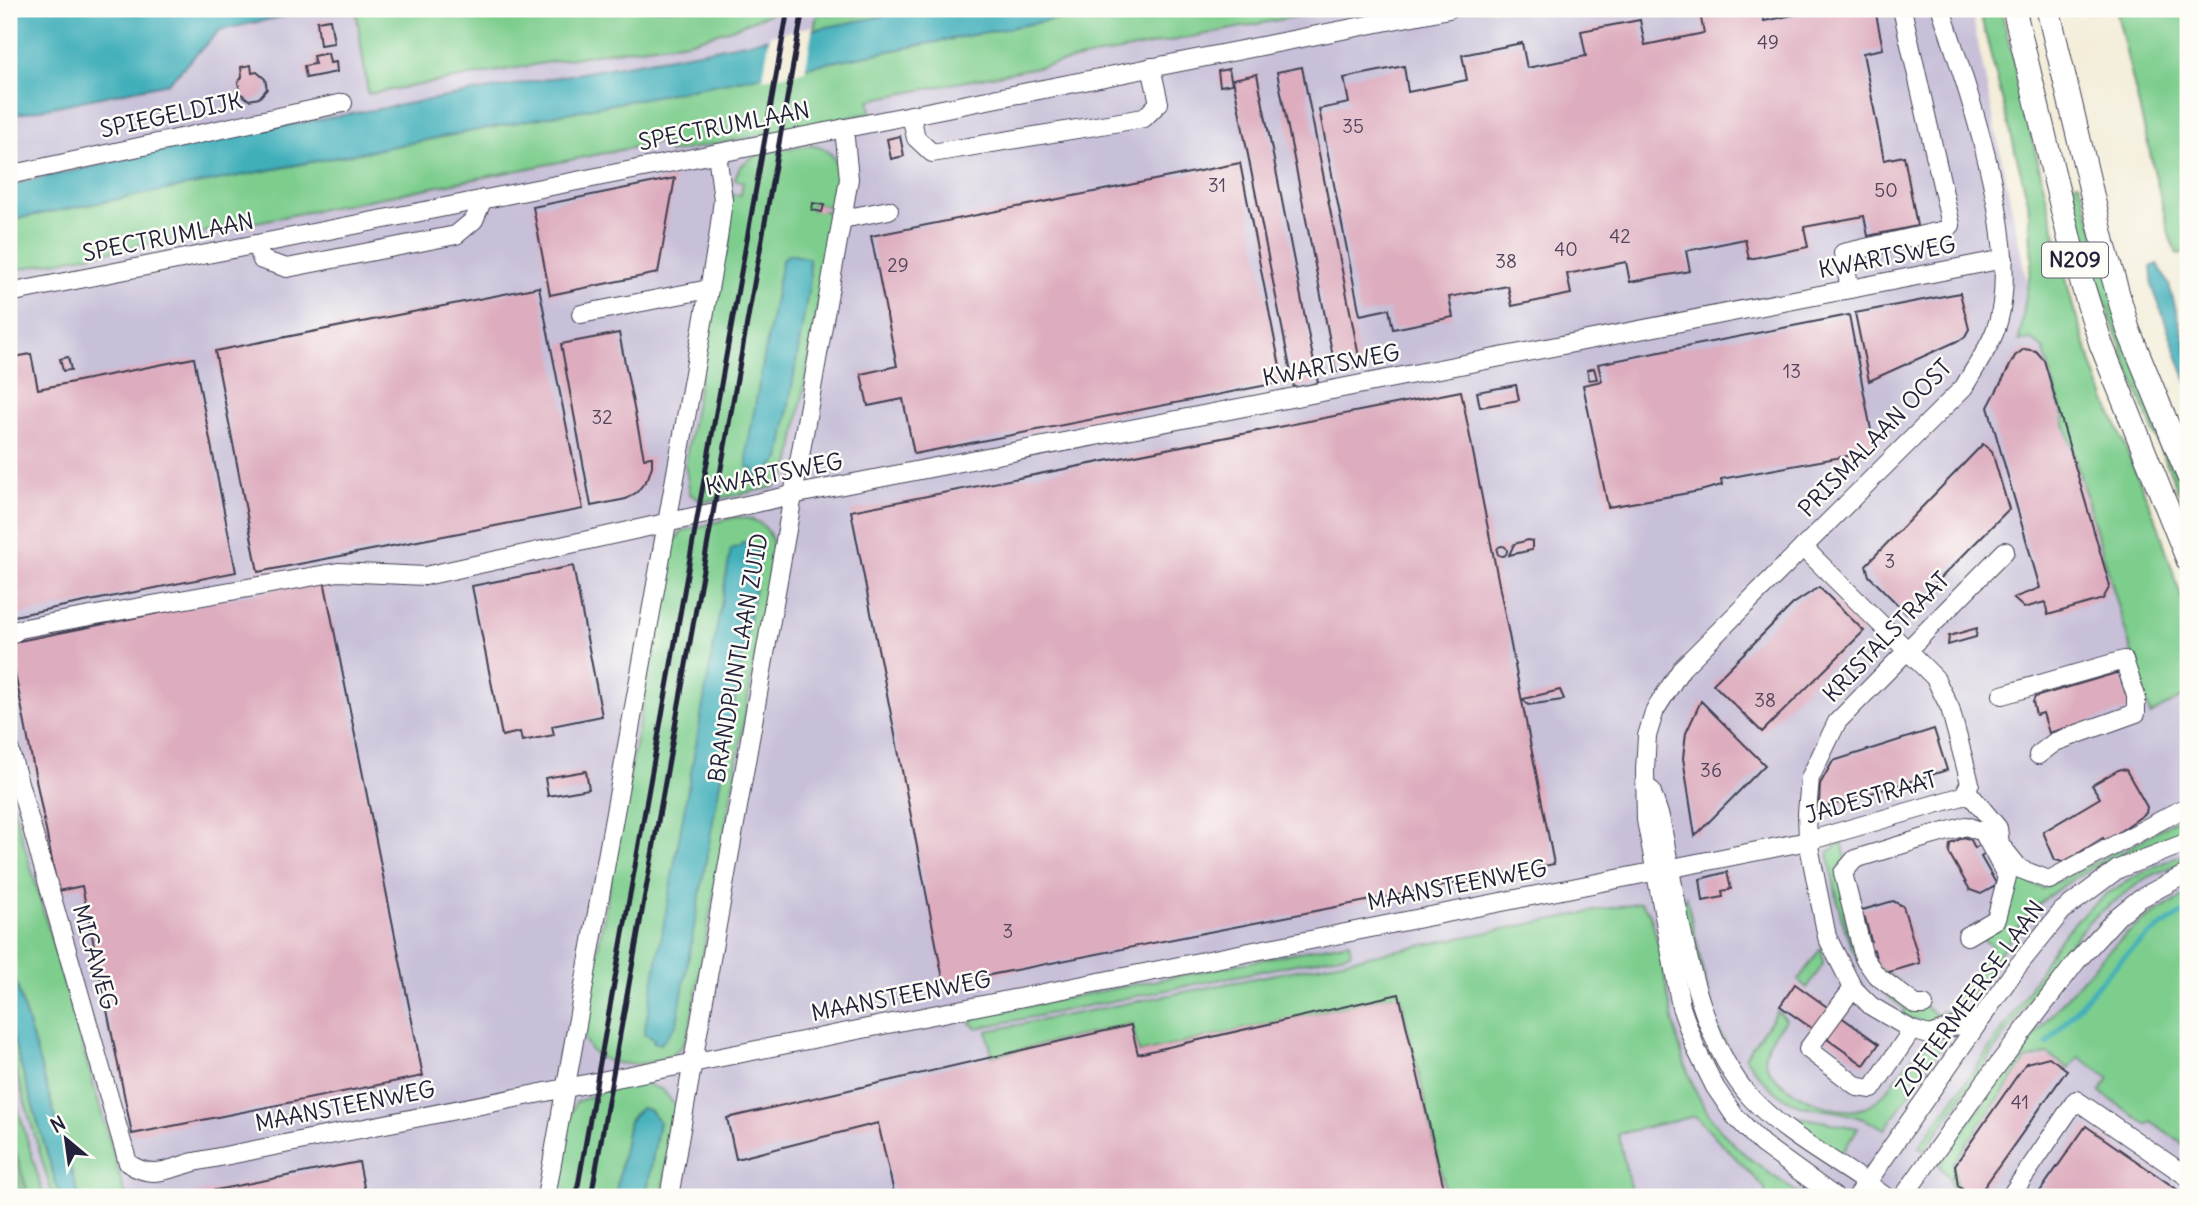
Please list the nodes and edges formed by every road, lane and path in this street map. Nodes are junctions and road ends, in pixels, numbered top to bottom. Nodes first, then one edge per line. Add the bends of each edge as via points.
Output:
1 (1449, 9) edge
2 (1902, 9) edge
3 (1941, 9) edge
4 (2014, 9) edge
5 (2048, 9) edge
6 (1151, 68) junction
7 (343, 103) dead end
8 (911, 114) junction
9 (844, 128) junction
10 (717, 153) junction
11 (9, 175) edge
12 (483, 199) junction
13 (889, 210) dead end
14 (842, 219) junction
15 (256, 244) junction
16 (2004, 259) junction
17 (709, 289) junction
18 (1850, 289) junction
19 (9, 293) edge
20 (580, 314) dead end
21 (2188, 475) edge
22 (792, 495) junction
23 (666, 521) junction
24 (1803, 547) junction
25 (2005, 551) dead end
26 (2188, 560) edge
27 (9, 636) edge
28 (1905, 651) junction
29 (2002, 695) dead end
30 (9, 748) edge
31 (2038, 755) dead end
32 (1968, 792) junction
33 (2188, 806) edge
34 (1808, 841) junction
35 (2188, 842) edge
36 (1663, 869) junction
37 (2188, 873) edge
38 (1967, 936) dead end
39 (1853, 988) junction
40 (1924, 1005) dead end
41 (1983, 1017) junction
42 (1912, 1030) junction
43 (692, 1062) junction
44 (566, 1086) junction
45 (142, 1173) joint
46 (2188, 1177) edge
47 (1862, 1190) edge
48 (546, 1197) edge
49 (669, 1197) edge
50 (1835, 1197) edge
51 (1886, 1197) edge
52 (1903, 1197) edge
53 (2010, 1197) edge

1 - 6 street, SPECTRUMLAAN
2 - 18 street via 1951,225 1843,253
3 - 16 street, PRISMALAAN OOST via 1981,131
4 - 26 main road, N209 via 2073,254 2093,318
5 - 21 main road, N209 via 2128,329
6 - 8 street, SPECTRUMLAAN
6 - 8 street via 1159,103 1144,118 932,153 916,138
7 - 11 street, SPIEGELDIJK
8 - 9 street, SPECTRUMLAAN
9 - 10 street, SPECTRUMLAAN
9 - 14 street, BRANDPUNTLAAN ZUID via 850,169
10 - 12 street, SPECTRUMLAAN
10 - 17 street via 723,201
12 - 15 street, SPECTRUMLAAN
12 - 15 street via 474,220 456,235 287,268 262,260
13 - 14 street
14 - 22 street, BRANDPUNTLAAN ZUID
15 - 19 street, SPECTRUMLAAN
16 - 18 street, KWARTSWEG
16 - 24 street, PRISMALAAN OOST via 1996,330 1964,387
17 - 20 street
17 - 23 street
18 - 22 street, KWARTSWEG
22 - 23 street, KWARTSWEG
22 - 43 street, BRANDPUNTLAAN ZUID
23 - 27 street, KWARTSWEG via 425,576 338,572 20,629
23 - 44 street
24 - 28 street, JADESTRAAT
24 - 36 street, PRISMALAAN OOST via 1666,688 1651,723 1644,769 1660,817
25 - 28 street, KRISTALSTRAAT
28 - 32 street, JADESTRAAT via 1935,678 1944,694 1970,783
28 - 34 street, KRISTALSTRAAT via 1837,722 1821,752 1810,778
29 - 31 street via 2124,660 2136,696 2136,713 2055,742
30 - 45 street, MICAWEG via 122,1147 128,1163
32 - 33 street via 1998,828 2000,844 2020,869 2049,880
32 - 34 street, JADESTRAAT
34 - 36 street, JADESTRAAT
34 - 39 street, KRISTALSTRAAT via 1827,937
35 - 41 street, ZOETERMEERSE LAAN via 2118,869 2079,897 2039,937
36 - 43 street, MAANSTEENWEG
36 - 47 street, PRISMALAAN OOST via 1700,1004 1731,1072 1752,1099
36 - 50 street, PRISMALAAN OOST via 1681,1007 1715,1087 1762,1144
37 - 52 street via 2139,899 2076,962
38 - 40 street via 1996,919 2007,877 1983,832 1966,826 1917,840 1855,859 1843,873 1864,958 1876,975 1916,1005
39 - 42 street, KRISTALSTRAAT via 1871,1006
39 - 42 street via 1808,1049 1858,1087 1872,1089
41 - 42 street via 1929,1035
41 - 47 street, ZOETERMEERSE LAAN
43 - 44 street, MAANSTEENWEG
43 - 49 street, BRANDPUNTLAAN ZUID
44 - 45 street, MAANSTEENWEG
44 - 48 street
46 - 53 street via 2076,1100
47 - 51 street, PRISMALAAN OOST

